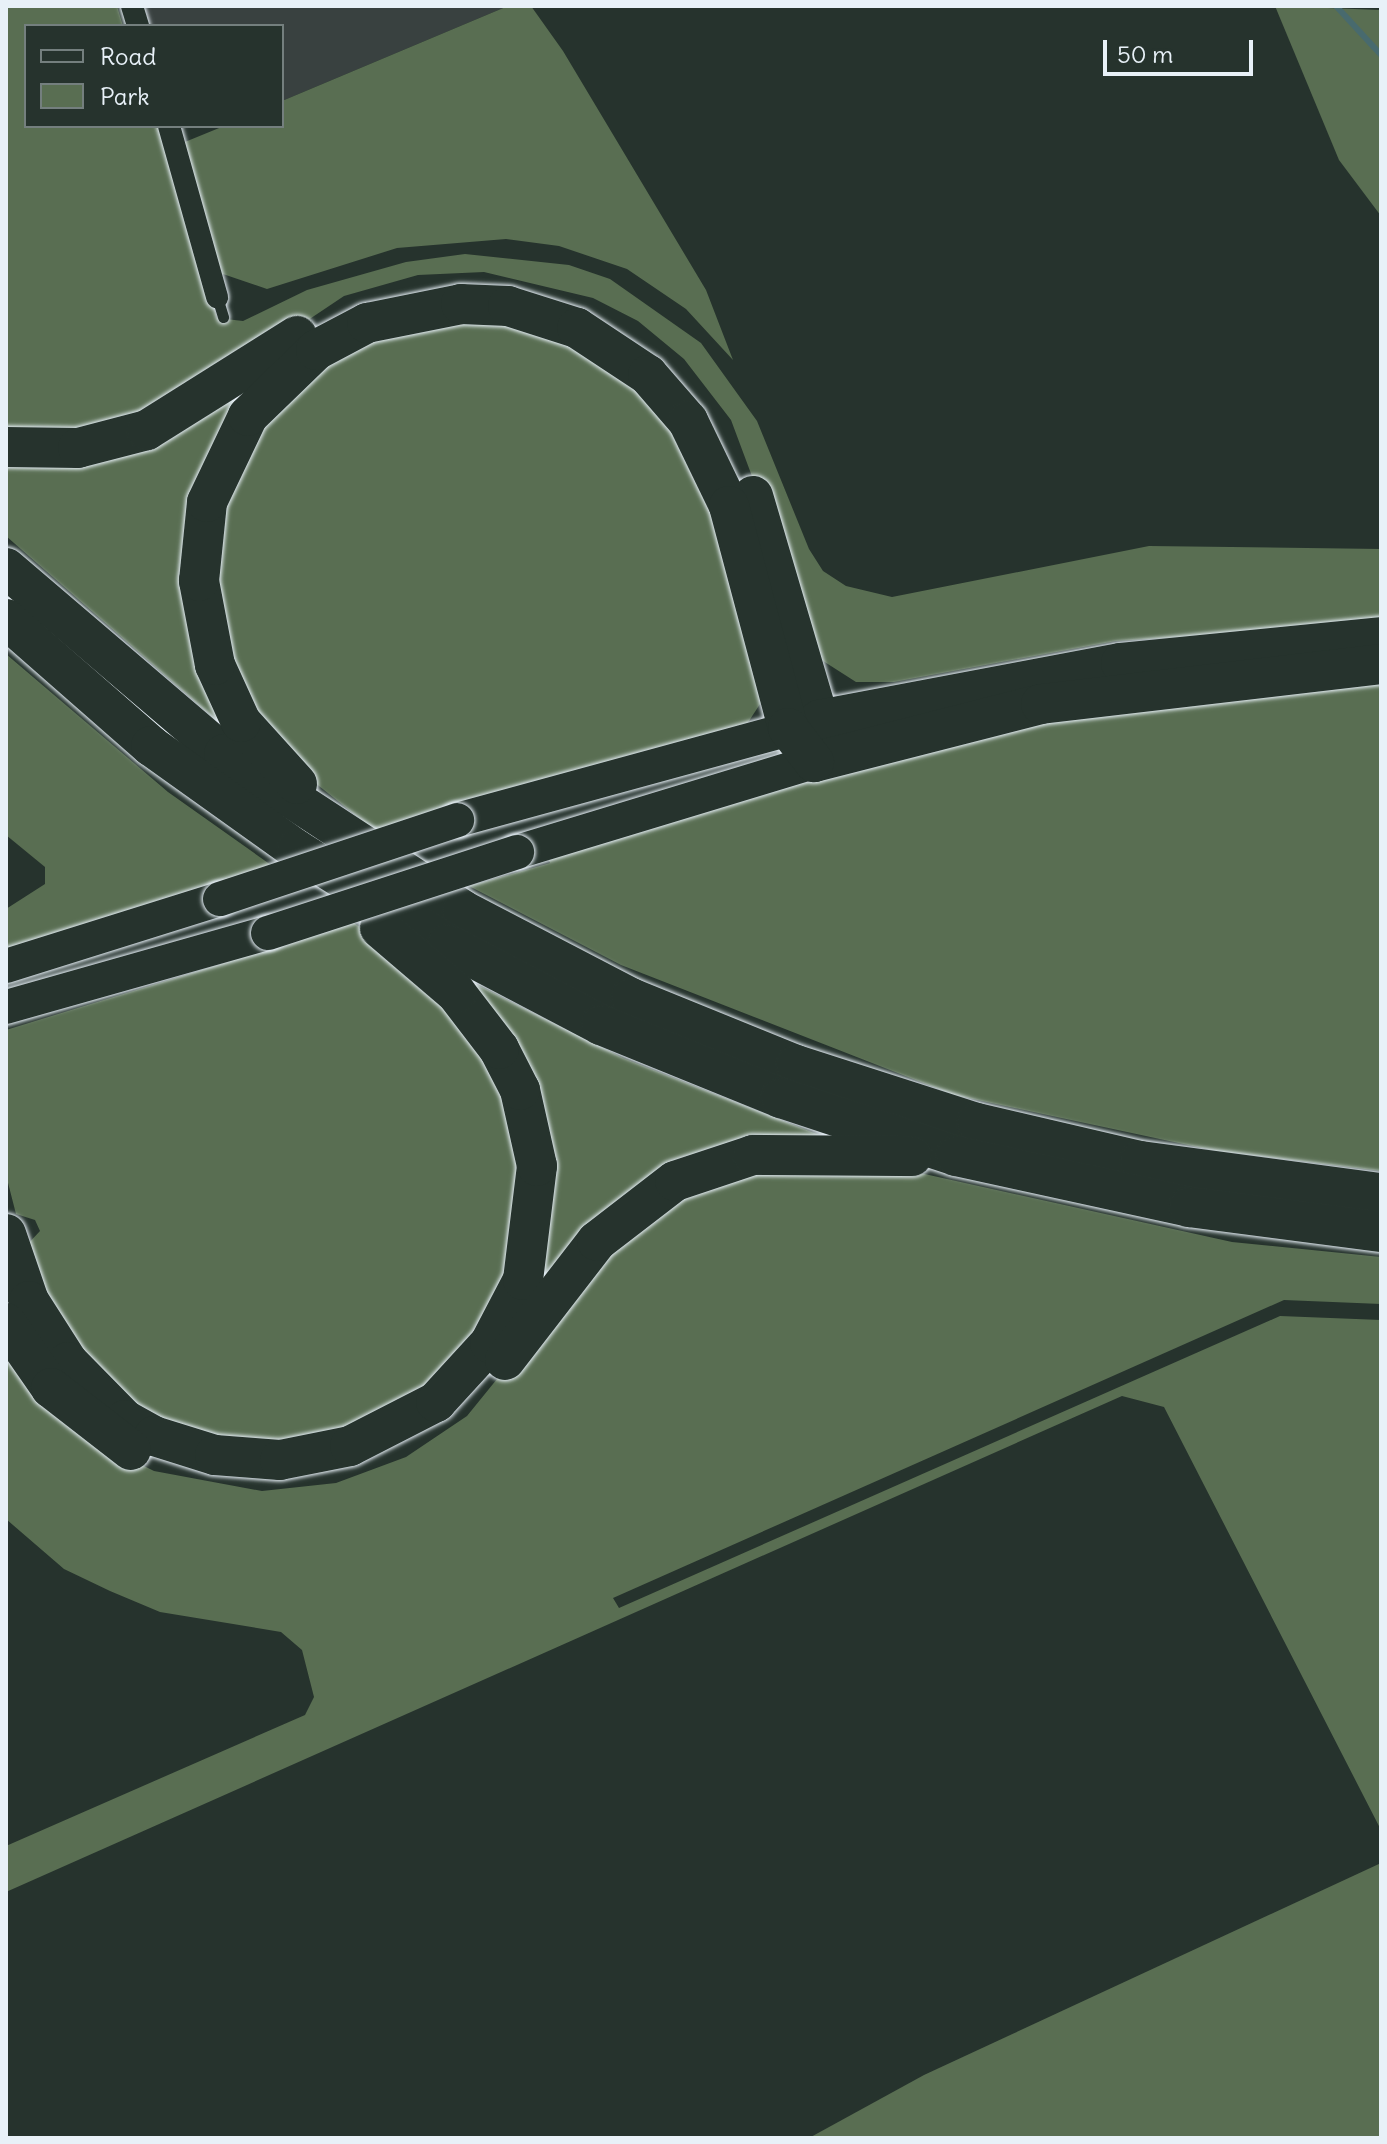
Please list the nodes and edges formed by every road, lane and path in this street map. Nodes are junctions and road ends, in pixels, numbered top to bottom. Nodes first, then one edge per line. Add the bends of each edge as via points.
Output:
1 (170, 128) edge
2 (220, 307) dead end
3 (6, 447) edge
4 (6, 568) edge
5 (6, 619) edge
6 (1381, 637) edge
7 (797, 642) junction
8 (1381, 664) edge
9 (904, 702) junction
10 (804, 724) junction
11 (814, 762) junction
12 (328, 825) junction
13 (340, 878) junction
14 (6, 966) edge
15 (6, 1007) edge
16 (956, 1156) junction
17 (1381, 1193) edge
18 (1381, 1232) edge
19 (6, 1234) edge
20 (6, 1323) edge

1 - 2 street
3 - 7 highway via 78,448 147,430 195,407 305,331 388,292 485,281 531,288 632,330 708,407 755,499
4 - 12 highway via 154,699
5 - 13 highway via 207,789
6 - 9 highway via 1121,663
7 - 9 highway via 840,684
7 - 10 highway
8 - 11 highway via 1041,704
9 - 10 highway
10 - 11 highway
10 - 12 highway via 711,458 671,400 616,350 540,313 485,304 416,309 342,334 282,377 226,455 202,529 201,611 226,695
10 - 14 main road, bridge via 457,820
11 - 15 main road, bridge via 268,933
12 - 17 highway via 546,956 796,1065 1055,1142 1225,1175
13 - 16 highway via 601,1025 781,1098
13 - 19 highway via 378,927 476,1016 520,1090 533,1139 535,1223 523,1280 466,1375 405,1422 350,1446 280,1460 185,1448 125,1420 68,1362 29,1301
16 - 18 highway via 1189,1207
16 - 20 highway via 786,1152 726,1161 675,1181 597,1241 459,1414 403,1450 329,1477 228,1481 154,1463 80,1417

